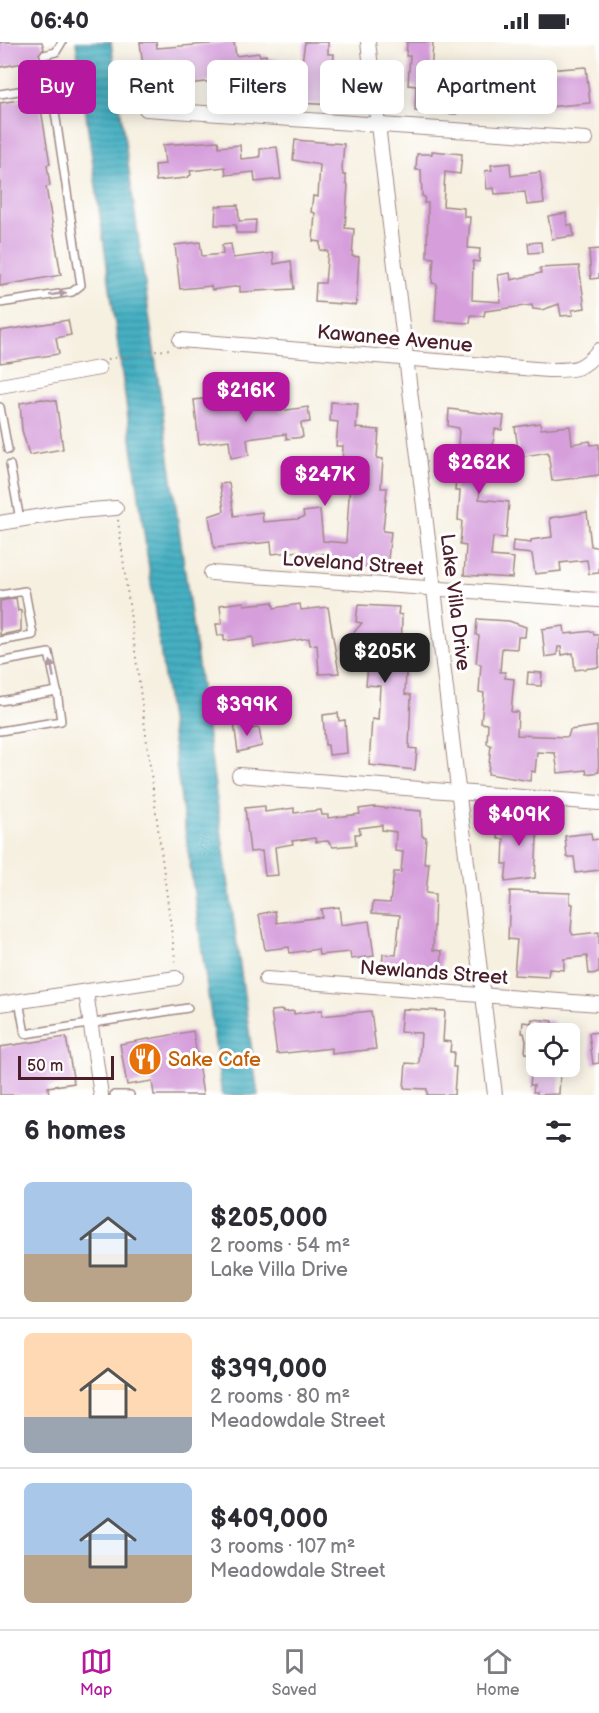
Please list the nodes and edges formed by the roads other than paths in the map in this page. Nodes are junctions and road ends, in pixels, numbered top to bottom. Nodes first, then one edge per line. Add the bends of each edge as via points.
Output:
1 (62, 42) edge
2 (368, 42) edge
3 (44, 55) dead end
4 (0, 94) edge
5 (195, 112) edge
6 (380, 125) junction
7 (586, 139) dead end
8 (0, 303) edge
9 (180, 340) dead end
10 (599, 350) edge
11 (406, 358) junction
12 (99, 368) dead end
13 (0, 386) edge
14 (0, 407) edge
15 (8, 450) dead end
16 (10, 465) dead end
17 (116, 508) road end
18 (20, 519) junction
19 (0, 523) edge
20 (211, 573) dead end
21 (434, 588) junction
22 (0, 595) edge
23 (599, 600) edge
24 (0, 641) edge
25 (0, 662) edge
26 (57, 691) junction
27 (0, 701) edge
28 (0, 731) edge
29 (238, 775) dead end
30 (460, 793) junction
31 (599, 803) edge
32 (176, 978) road end
33 (266, 979) dead end
34 (86, 992) junction
35 (484, 996) junction
36 (19, 1001) junction
37 (0, 1004) edge
38 (599, 1004) edge
39 (188, 1008) dead end
40 (90, 1023) junction
41 (101, 1095) edge
42 (114, 1095) edge
43 (130, 1095) edge
44 (495, 1095) edge

1 - 3 lane via 56,52
2 - 6 street, Lake Villa Drive
8 -> 4 lane via 72,292 81,285 52,92 43,87
5 - 6 street
6 - 7 street
6 - 11 street, Lake Villa Drive
9 - 11 street, Kawanee Avenue
10 - 11 street, Kawanee Avenue via 586,365 572,370
11 - 21 street, Lake Villa Drive
12 - 13 street
14 - 15 lane
16 - 18 lane
17 - 18 street
18 - 19 street
20 - 21 street, Loveland Street
21 - 23 street, Loveland Street
21 - 30 street, Lake Villa Drive
22 - 24 lane via 25,591 33,635
26 -> 25 lane via 49,653
26 - 27 lane
26 - 28 lane via 61,721
29 - 30 street
30 - 31 street
30 - 35 street, Lake Villa Drive
32 - 34 street
33 - 35 street, Newlands Street
34 - 36 street
34 - 40 street
35 - 38 street, Newlands Street
35 - 44 street, Lake Villa Drive
36 - 37 street
36 - 40 lane via 25,1034
39 - 40 lane
40 - 41 street
42 - 43 lane

